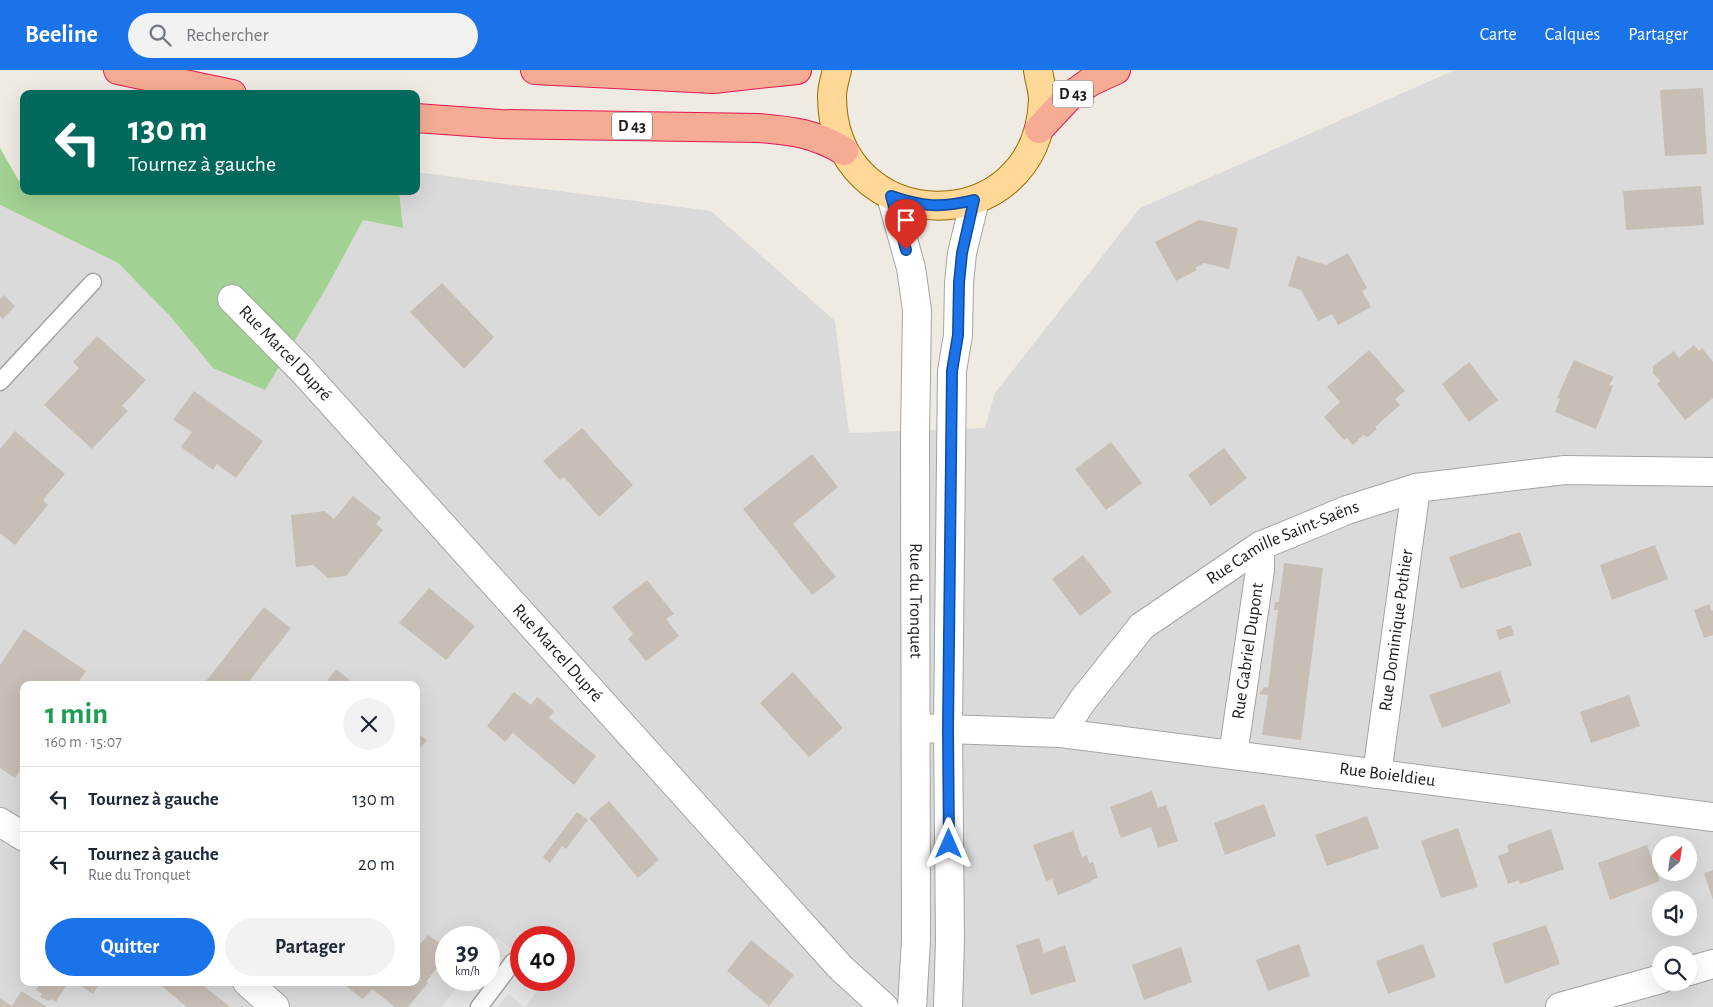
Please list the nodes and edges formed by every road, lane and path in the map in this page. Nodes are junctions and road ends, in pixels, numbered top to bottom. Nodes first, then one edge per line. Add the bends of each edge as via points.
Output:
1 (118, 70) edge
2 (536, 70) edge
3 (797, 70) edge
4 (837, 70) edge
5 (1038, 70) edge
6 (1116, 70) edge
7 (213, 90) edge
8 (420, 118) edge
9 (1039, 130) junction
10 (844, 151) junction
11 (891, 196) junction
12 (974, 200) junction
13 (93, 282) dead end
14 (232, 299) dead end
15 (0, 382) edge
16 (1713, 472) edge
17 (1416, 488) junction
18 (1260, 546) junction
19 (916, 728) junction
20 (948, 729) junction
21 (1061, 733) junction
22 (1233, 755) junction
23 (1377, 774) junction
24 (1713, 818) edge
25 (0, 822) edge
26 (20, 834) edge
27 (1713, 964) edge
28 (510, 966) edge
29 (1697, 969) edge
30 (1652, 981) edge
31 (251, 986) edge
32 (275, 1007) edge
33 (479, 1007) edge
34 (884, 1007) edge
35 (912, 1007) edge
36 (948, 1007) edge
37 (1560, 1007) edge

1 - 7 highway
2 - 3 highway via 714,79
4 - 10 main road via 832,94 834,123
5 - 9 main road via 1043,98
6 - 9 highway, D 43 via 1069,96
8 - 10 highway, D 43 via 500,124 769,129 811,135
9 - 12 main road via 1029,154 1013,175
10 - 11 main road via 857,169
11 - 12 main road via 932,206
11 - 19 street, Rue du Tronquet via 910,268 917,310
12 - 20 street, Rue du Tronquet via 962,253 958,335 952,371
13 - 15 lane
14 - 34 street, Rue Marcel Dupré via 303,371 841,968
16 - 17 street, Rue Camille Saint-Saëns via 1565,470
17 - 18 street, Rue Camille Saint-Saëns via 1347,510
17 - 23 street, Rue Dominique Pothier
18 - 21 street, Rue Camille Saint-Saëns via 1142,626 1082,700
18 - 22 street, Rue Gabriel Dupont via 1260,570
19 - 20 street
19 - 35 street, Rue du Tronquet via 916,940
20 - 21 street
20 - 36 street, Rue du Tronquet
21 - 22 street, Rue Boieldieu
22 - 23 street, Rue Boieldieu
23 - 24 street, Rue Boieldieu
25 - 26 street
27 - 29 street
28 - 33 lane
30 - 37 street
31 - 32 street

